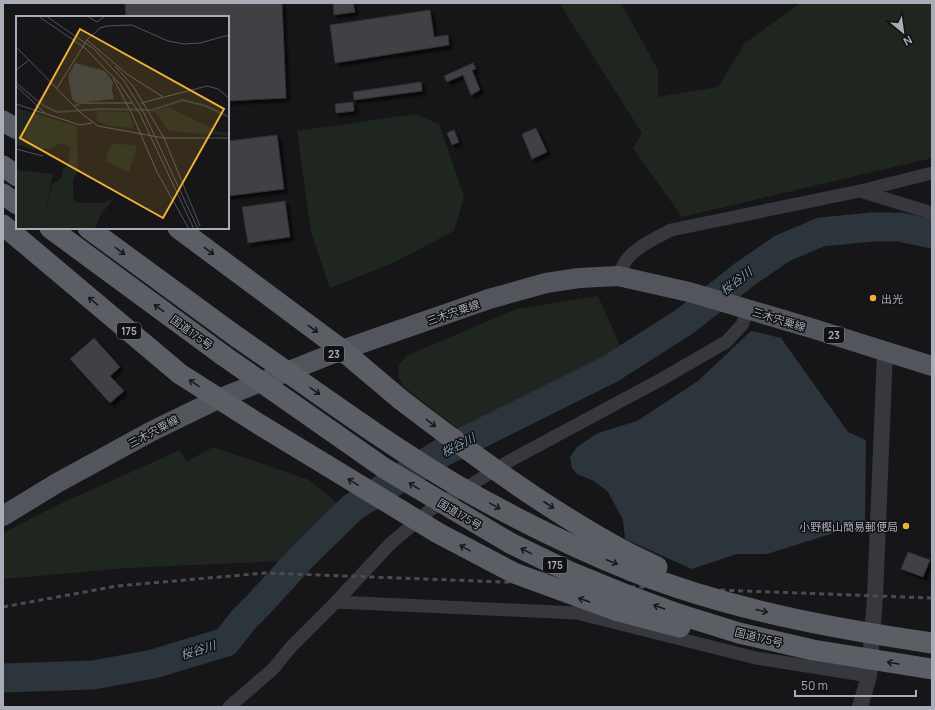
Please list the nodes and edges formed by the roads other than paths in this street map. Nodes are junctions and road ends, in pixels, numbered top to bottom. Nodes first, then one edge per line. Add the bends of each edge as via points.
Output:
1 (3, 121) edge
2 (16, 128) edge
3 (3, 166) edge
4 (932, 173) edge
5 (16, 175) edge
6 (860, 191) junction
7 (3, 194) edge
8 (16, 203) edge
9 (932, 213) edge
10 (3, 225) edge
11 (51, 229) edge
12 (89, 229) edge
13 (179, 229) edge
14 (618, 276) junction
15 (742, 308) junction
16 (342, 350) junction
17 (885, 352) junction
18 (932, 366) edge
19 (218, 399) junction
20 (3, 516) edge
21 (336, 602) junction
22 (742, 606) junction
23 (932, 643) edge
24 (813, 650) junction
25 (932, 669) edge
26 (869, 676) junction
27 (228, 707) edge
28 (860, 707) edge

1 - 2 highway
3 - 5 highway
4 - 6 street
6 - 9 street
6 - 14 street via 671,230 637,250 626,260
7 - 8 highway
19 -> 10 highway, 175 via 180,374
24 -> 11 highway, 国道175号 / 175, bridge via 739,633 664,609 570,572 510,543 384,468 224,356
12 -> 22 highway, 国道175号 / 175, bridge via 237,337 402,451 458,485 521,520 633,571
13 -> 16 highway, 175
14 - 15 main road, 三木宍粟線 / 23 via 689,292
14 - 16 main road, 三木宍粟線 / 23 via 546,283 489,299
15 - 17 main road, 三木宍粟線 / 23
15 - 21 street via 742,325 726,342 511,460 430,510 390,544
16 - 19 main road, 三木宍粟線 / 23
16 -> 22 highway, 175, bridge via 400,399 520,487 614,546
17 - 18 main road, 三木宍粟線 / 23
17 - 26 street via 875,597
19 - 20 main road, 三木宍粟線 / 23 via 152,431
24 -> 19 highway, 175, bridge via 747,641 677,627 615,610 514,573 438,533
21 - 26 street via 577,613 756,658
21 - 27 street via 273,669
22 -> 23 highway, 国道175号 / 175, bridge via 795,620
25 -> 24 highway, 国道175号 / 175, bridge
26 - 28 street

